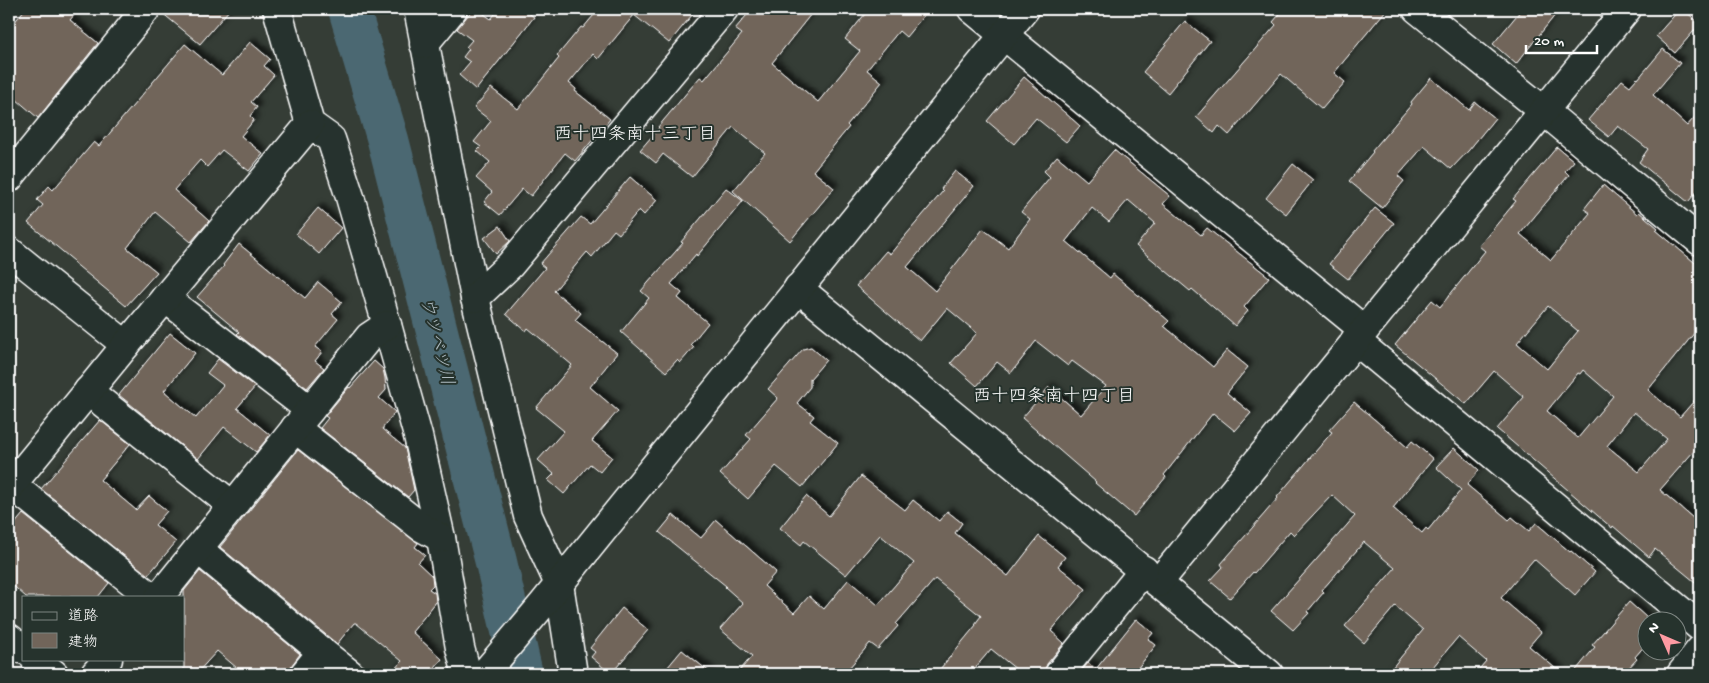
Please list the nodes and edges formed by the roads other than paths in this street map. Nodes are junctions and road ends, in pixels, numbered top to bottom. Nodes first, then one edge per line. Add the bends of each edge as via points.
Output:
1 (146, 9) edge
2 (277, 9) edge
3 (418, 9) edge
4 (453, 9) edge
5 (724, 9) edge
6 (972, 9) edge
7 (1025, 9) edge
8 (1417, 9) edge
9 (1627, 9) edge
10 (1004, 35) junction
11 (424, 44) junction
12 (1544, 111) junction
13 (310, 124) junction
14 (9, 178) edge
15 (1700, 241) edge
16 (9, 251) edge
17 (798, 288) junction
18 (165, 298) junction
19 (475, 298) junction
20 (387, 325) junction
21 (1360, 335) junction
22 (126, 345) junction
23 (88, 391) junction
24 (303, 419) junction
25 (10, 487) edge
26 (233, 506) junction
27 (441, 538) junction
28 (198, 549) junction
29 (1151, 576) junction
30 (559, 584) junction
31 (150, 596) edge
32 (160, 596) edge
33 (1700, 627) edge
34 (9, 638) edge
35 (22, 648) edge
36 (1700, 650) edge
37 (322, 652) junction
38 (36, 660) edge
39 (107, 660) edge
40 (54, 674) edge
41 (95, 674) edge
42 (304, 674) edge
43 (350, 674) edge
44 (479, 674) edge
45 (573, 674) edge
46 (1059, 674) edge
47 (1269, 674) edge
48 (1681, 674) edge

1 - 14 street
2 - 13 street
3 - 11 street
4 - 11 street
5 - 19 street via 510,265
6 - 10 street
7 - 10 street
8 - 12 street
9 - 12 street
10 - 17 street
10 - 21 street
11 - 19 street
12 - 15 street
12 - 21 street
13 - 18 street
13 - 20 street via 331,139
16 - 22 street
17 - 29 street
17 - 30 street
18 - 22 street
18 - 24 street
19 - 30 street via 528,516
20 - 24 street via 369,337
20 - 27 street via 418,436
21 - 29 street
21 - 33 street
22 - 23 street
23 - 25 street
23 - 26 street
24 - 26 street
24 - 27 street via 421,528
25 - 31 street
26 - 28 street
27 - 44 street via 460,648
28 - 32 street
28 - 37 street
29 - 46 street
29 - 47 street
30 - 44 street
30 - 45 street
34 - 35 street
36 - 48 street
37 - 42 street
37 - 43 street
38 - 40 street
39 - 41 street

